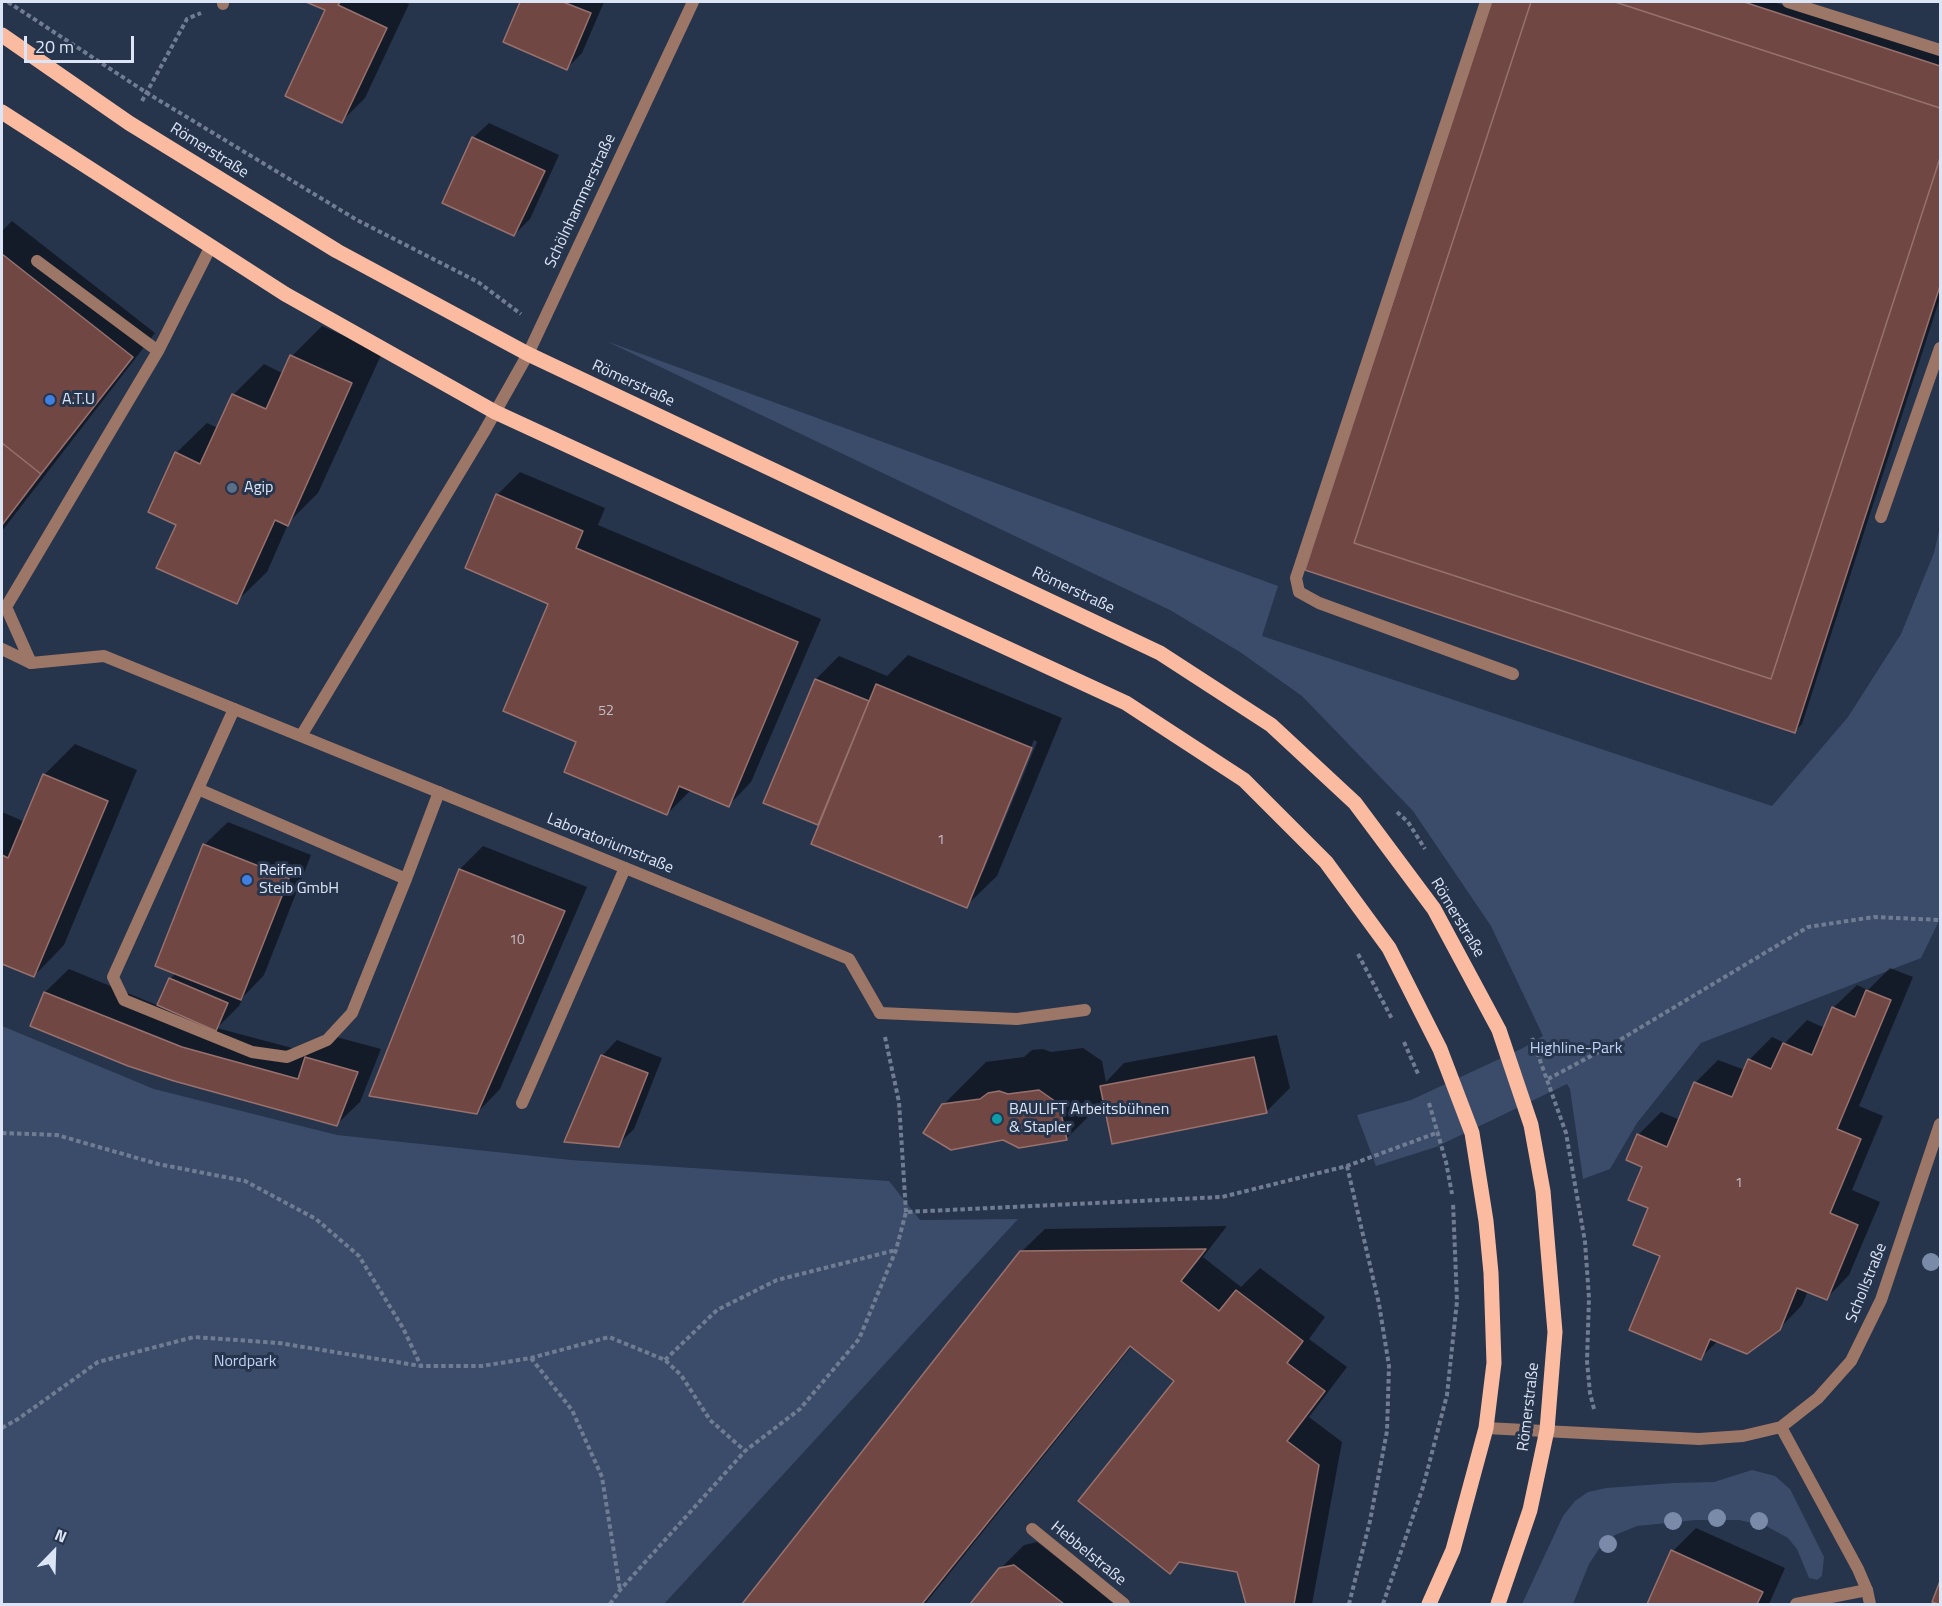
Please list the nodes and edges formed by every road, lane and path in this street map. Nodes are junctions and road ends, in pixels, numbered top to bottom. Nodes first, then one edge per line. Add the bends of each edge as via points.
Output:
1 (8, 2) edge
2 (693, 2) edge
3 (1486, 2) edge
4 (1788, 2) edge
5 (223, 3) edge
6 (2, 35) edge
7 (1941, 50) edge
8 (147, 93) junction
9 (2, 112) edge
10 (129, 123) junction
11 (211, 246) junction
12 (37, 261) dead end
13 (539, 330) junction
14 (1941, 348) edge
15 (158, 351) junction
16 (528, 354) junction
17 (495, 412) junction
18 (1881, 517) dead end
19 (2, 649) edge
20 (31, 663) junction
21 (1513, 674) dead end
22 (234, 709) junction
23 (301, 736) junction
24 (198, 789) junction
25 (439, 792) junction
26 (625, 868) junction
27 (406, 879) junction
28 (1941, 920) edge
29 (1355, 948) dead end
30 (1085, 1010) dead end
31 (880, 1012) junction
32 (1396, 1027) dead end
33 (1402, 1037) dead end
34 (1608, 1047) dead end
35 (1422, 1083) dead end
36 (1426, 1092) dead end
37 (522, 1103) dead end
38 (1941, 1125) edge
39 (2, 1133) edge
40 (1372, 1156) dead end
41 (1347, 1166) junction
42 (906, 1212) junction
43 (896, 1250) junction
44 (531, 1358) junction
45 (665, 1360) junction
46 (421, 1366) junction
47 (1781, 1426) junction
48 (2, 1428) edge
49 (1486, 1428) junction
50 (1547, 1430) junction
51 (745, 1450) junction
52 (1032, 1530) dead end
53 (620, 1590) junction
54 (1867, 1590) junction
55 (610, 1605) edge
56 (1124, 1605) edge
57 (1349, 1605) edge
58 (1383, 1605) edge
59 (1429, 1605) edge
60 (1498, 1605) edge
61 (1796, 1605) edge
62 (1870, 1605) edge

1 - 8 path
2 - 13 street, Schölnhammerstraße
3 - 21 street via 1296,578 1299,592 1319,603
4 - 7 street
5 - 8 path via 187,19
6 - 10 main road, Römerstraße
8 - 10 path
8 - 13 path via 357,220 478,282
9 - 11 main road
10 - 16 main road, Römerstraße via 337,251
11 - 15 street
11 - 17 main road via 285,294
12 - 15 street
13 - 16 street, Schölnhammerstraße
14 - 18 street
15 - 20 street via 6,607
16 - 17 street, Schölnhammerstraße
16 - 50 main road, Römerstraße via 1160,653 1271,725 1355,803 1434,909 1499,1030 1531,1125 1543,1191 1555,1332
17 - 23 street
17 - 49 main road via 1126,704 1244,780 1326,862 1389,948 1440,1049 1472,1133 1491,1273 1494,1363
19 - 20 street
20 - 22 street, Laboratoriumstraße via 104,656
22 - 23 street, Laboratoriumstraße
22 - 24 street
23 - 25 street, Laboratoriumstraße
24 - 27 street
24 - 27 street via 113,977 124,1000 252,1052 287,1057 327,1040 352,1013
25 - 26 street, Laboratoriumstraße
25 - 27 street
26 - 31 street, Laboratoriumstraße via 849,959
26 - 37 street
28 - 34 path via 1874,917 1808,927
29 - 32 path
30 - 31 street via 1017,1019
31 - 42 path via 899,1102
33 - 35 path
36 - 58 path via 1454,1203 1457,1301 1447,1395 1423,1488
38 - 47 street, Schollstraße via 1881,1300 1851,1361 1818,1398
39 - 46 path via 57,1135 158,1164 245,1181 316,1220 359,1256
40 - 41 path
41 - 42 path via 1222,1197
41 - 57 path via 1389,1366 1387,1431
42 - 43 path
43 - 45 path via 777,1280 717,1310
43 - 51 path via 859,1340 800,1409
44 - 45 path via 609,1337
44 - 46 path via 482,1366
44 - 53 path via 572,1410 602,1477
45 - 51 path via 681,1375 710,1420
46 - 48 path via 279,1343 194,1336 98,1362
47 - 50 street, Schollstraße via 1743,1436 1699,1439
47 - 54 street
49 - 50 street, Schollstraße
49 - 59 main road via 1454,1550
50 - 60 main road, Römerstraße via 1525,1528
51 - 53 path
52 - 56 street, Hebbelstraße
53 - 55 path
54 - 61 street
54 - 62 street

